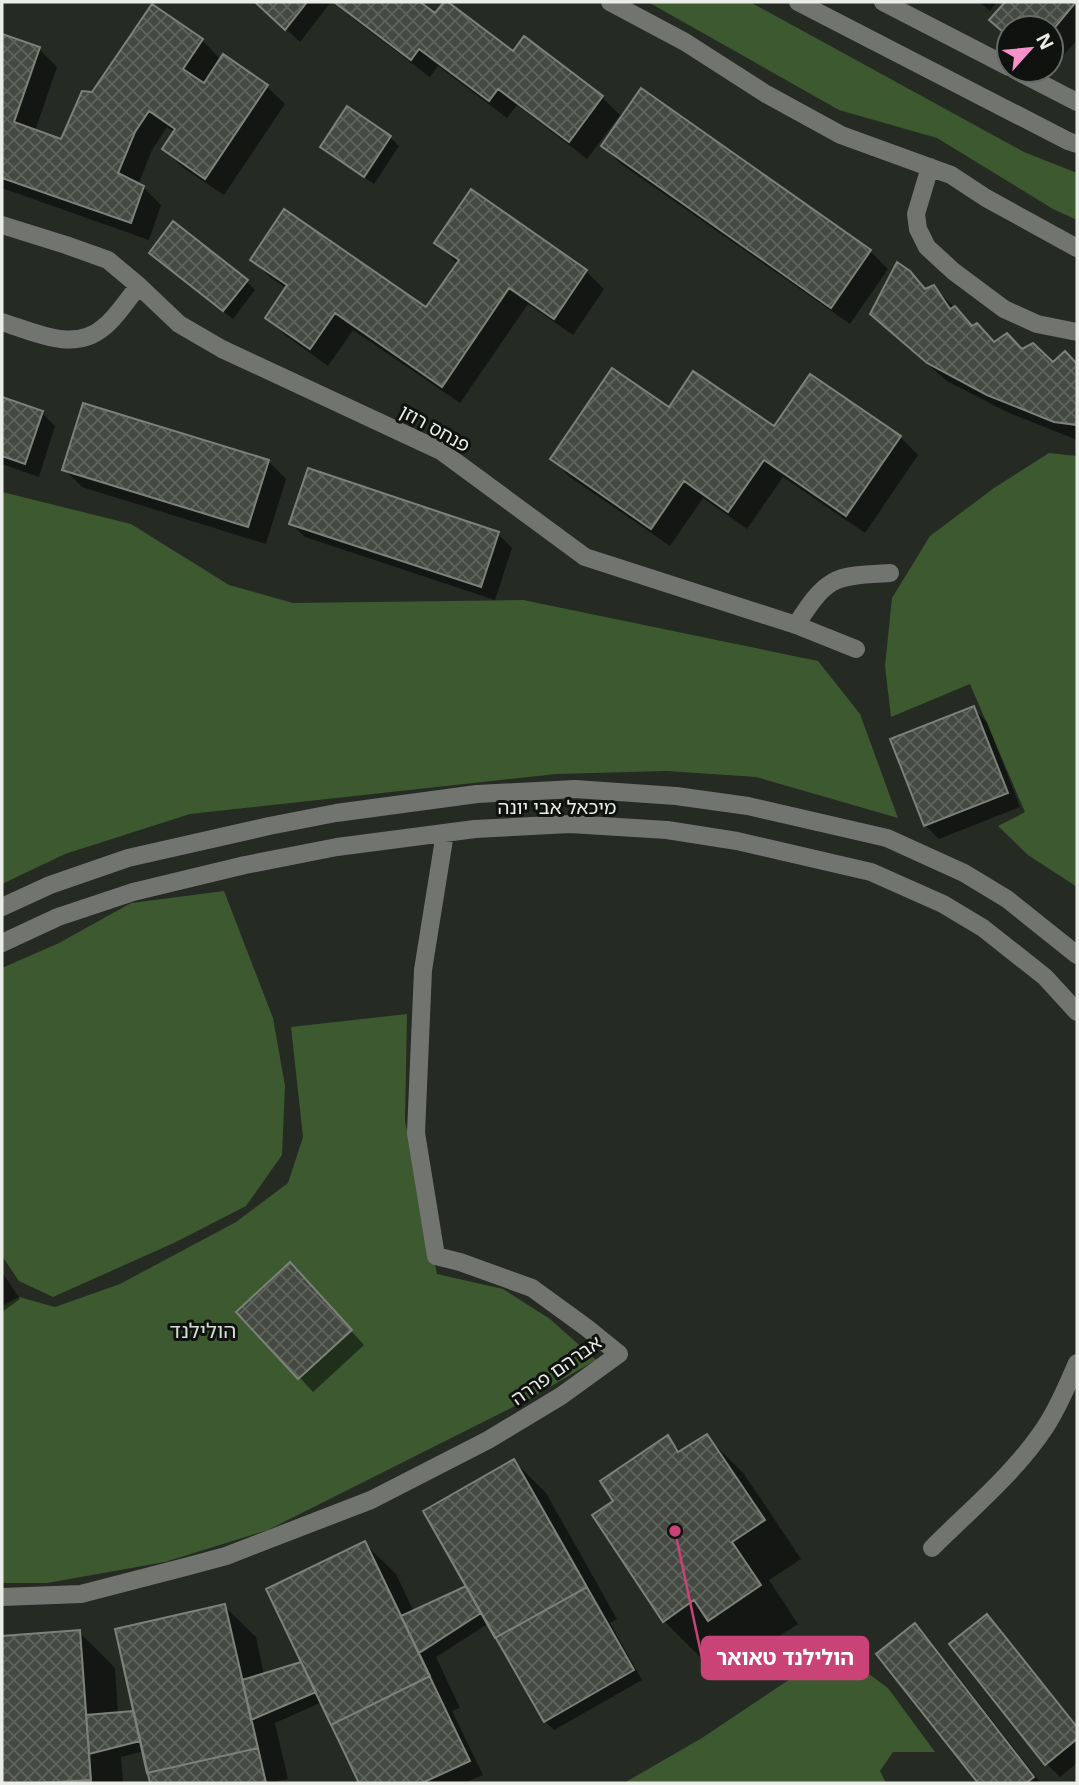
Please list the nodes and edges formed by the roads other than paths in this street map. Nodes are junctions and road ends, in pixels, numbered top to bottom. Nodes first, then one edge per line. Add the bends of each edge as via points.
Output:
1 (610, 2) edge
2 (798, 2) edge
3 (883, 2) edge
4 (995, 60) edge
5 (1043, 84) edge
6 (1077, 102) edge
7 (1077, 144) edge
8 (930, 167) junction
9 (2, 225) edge
10 (1077, 248) edge
11 (139, 286) junction
12 (2, 321) edge
13 (1077, 332) edge
14 (890, 573) dead end
15 (796, 625) junction
16 (856, 649) dead end
17 (445, 834) junction
18 (2, 907) edge
19 (2, 943) edge
20 (1077, 955) edge
21 (1077, 1012) edge
22 (1077, 1363) edge
23 (932, 1548) dead end
24 (2, 1597) edge

1 - 8 street via 841,135
2 - 7 street
3 - 4 street
5 - 6 street
8 - 10 street
8 - 13 street via 916,214 927,247 1004,309 1037,324
9 - 11 street, פנחס רוזן via 108,260
11 - 12 street via 103,328 79,341 53,339
11 - 15 street, פנחס רוזן via 179,324 222,349 441,451 585,557
14 - 15 street via 834,581
15 - 16 street, פנחס רוזן
17 - 19 street, מיכאל אבי יונה via 324,850 133,892 58,917
17 - 21 street, מיכאל אבי יונה via 570,824 667,830 871,872 943,904 983,928 1045,977
17 - 24 street, אברהם פררה via 423,970 416,1133 436,1256 532,1288 619,1354 488,1440 371,1500 201,1563 81,1594
18 - 20 street, מיכאל אבי יונה via 128,858 269,826 477,794 575,789 748,806 887,838 986,886
22 - 23 street via 1046,1426 1017,1464

